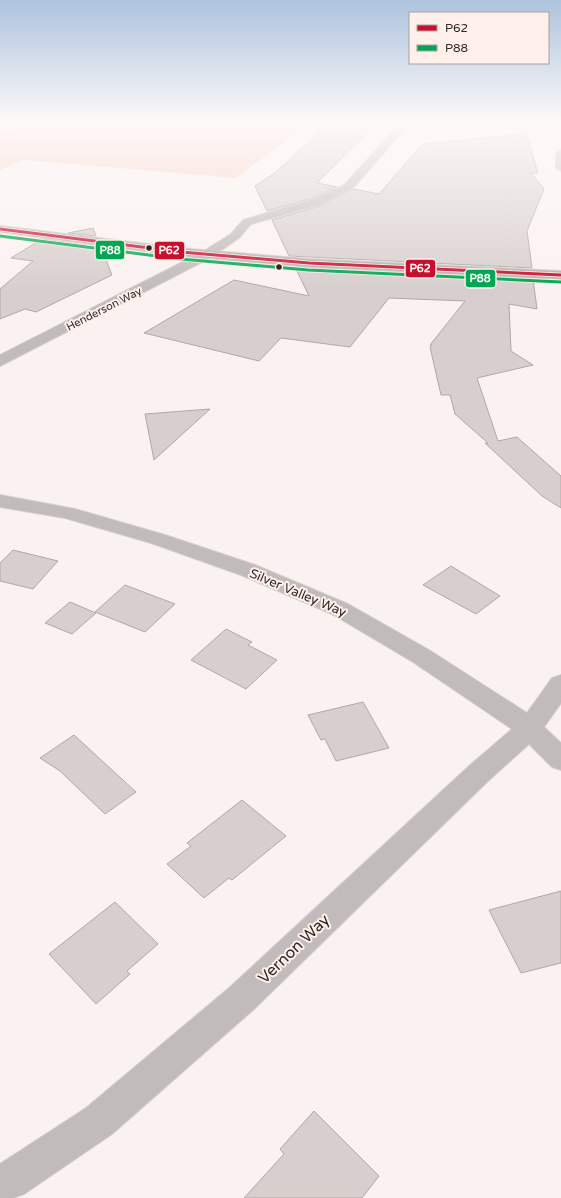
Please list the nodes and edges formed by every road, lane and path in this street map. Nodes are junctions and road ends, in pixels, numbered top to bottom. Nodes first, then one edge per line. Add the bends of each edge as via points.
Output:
1 (356, 178) edge
2 (0, 229) edge
3 (206, 255) junction
4 (561, 275) edge
5 (0, 361) edge
6 (0, 501) edge
7 (561, 684) edge
8 (530, 728) junction
9 (561, 760) edge
10 (0, 1184) edge

1 - 3 street, Henderson Way via 348,187 323,201 247,222 230,240
2 - 3 main road
3 - 4 main road via 309,263
3 - 5 street, Henderson Way
6 - 8 street, Silver Valley Way via 68,513 158,538 248,570 340,609 421,656
7 - 8 street, Vernon Way
8 - 9 street, Silver Valley Way
8 - 10 street, Vernon Way via 230,1009 99,1121

